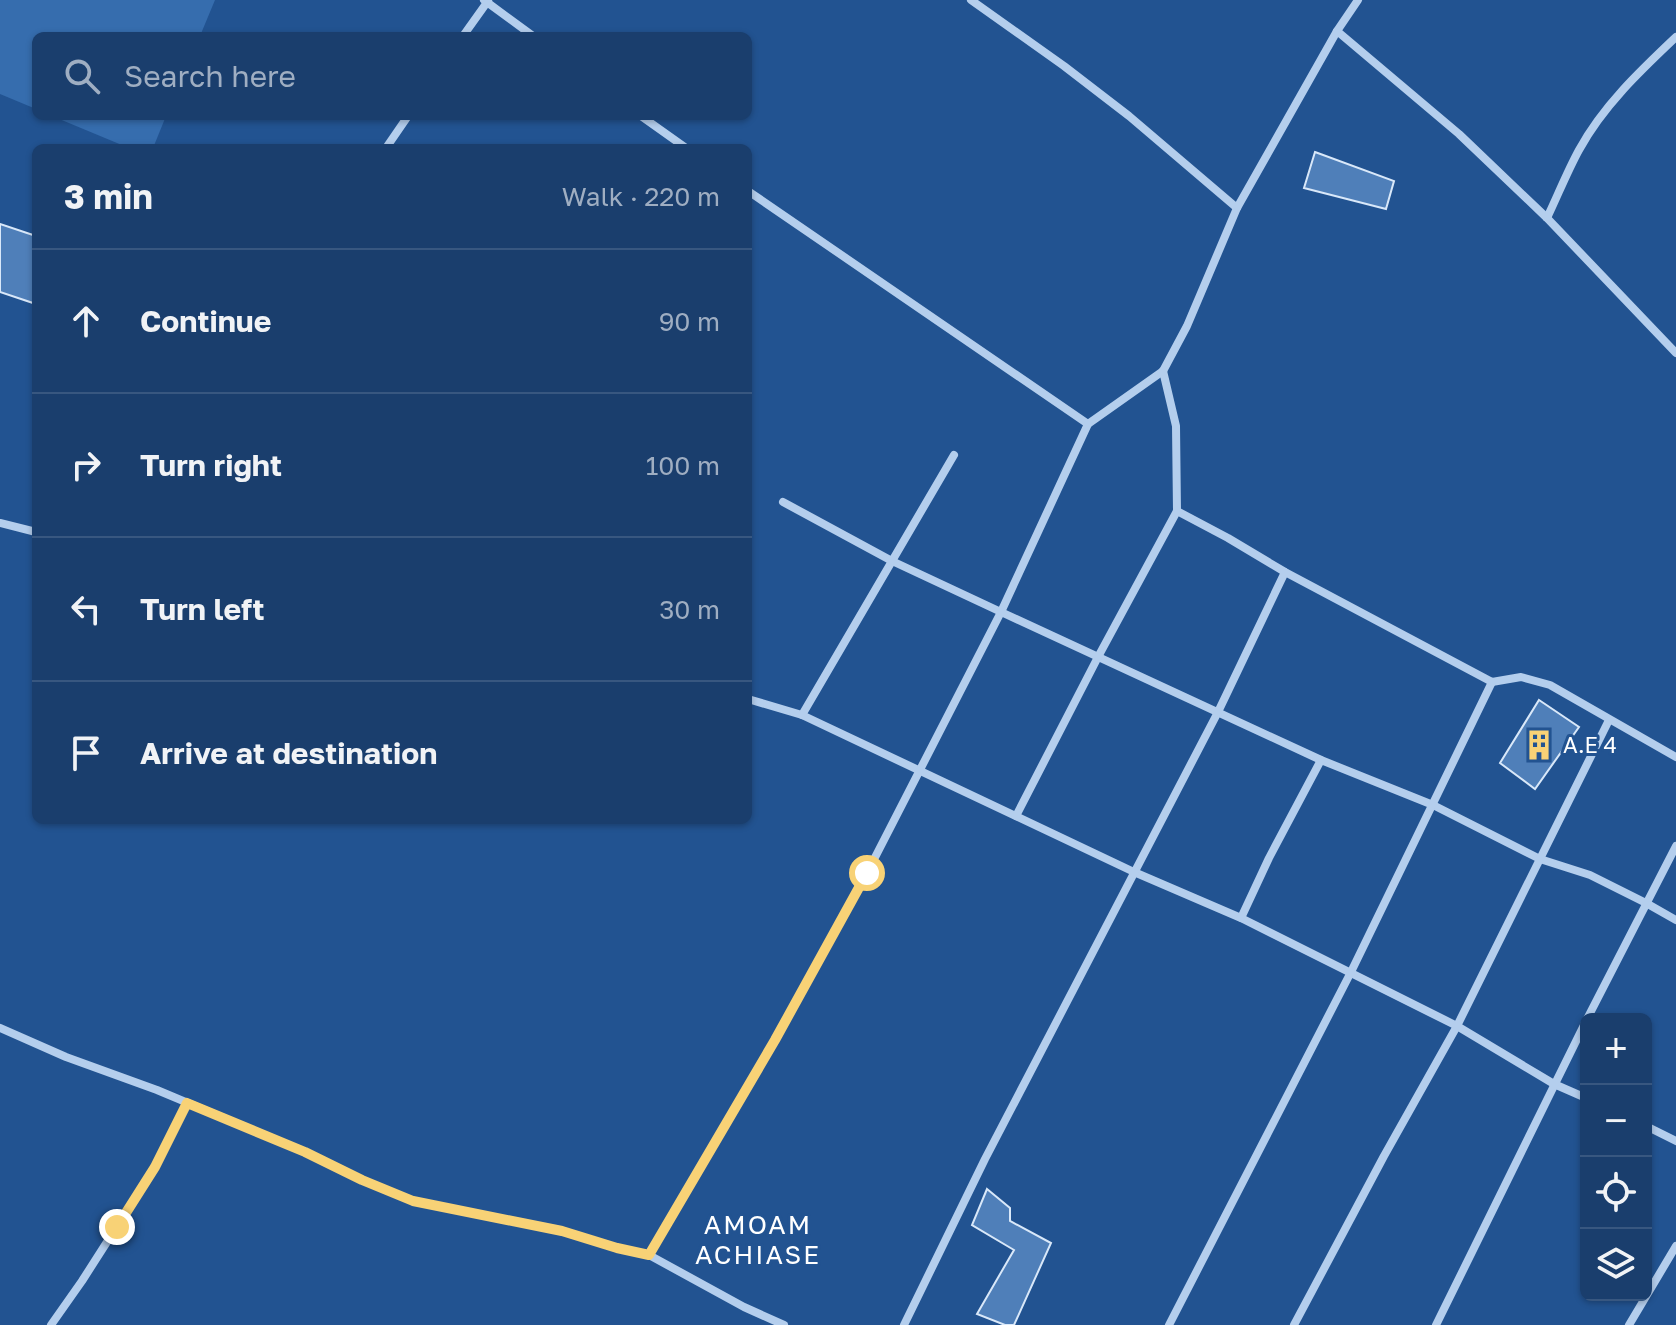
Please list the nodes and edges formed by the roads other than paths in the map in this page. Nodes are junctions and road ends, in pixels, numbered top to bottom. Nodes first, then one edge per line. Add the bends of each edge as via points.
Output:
1 (971, 0) edge
2 (1358, 0) edge
3 (486, 1) edge
4 (1337, 31) junction
5 (466, 32) edge
6 (528, 32) edge
7 (1676, 37) edge
8 (405, 120) edge
9 (647, 120) edge
10 (389, 144) edge
11 (680, 144) edge
12 (752, 194) edge
13 (1237, 208) junction
14 (1547, 218) junction
15 (1676, 353) edge
16 (1163, 371) junction
17 (1088, 424) junction
18 (954, 455) dead end
19 (783, 502) dead end
20 (1177, 511) junction
21 (0, 523) edge
22 (32, 531) edge
23 (892, 561) junction
24 (1285, 572) junction
25 (1001, 612) junction
26 (1098, 657) junction
27 (1492, 682) junction
28 (752, 700) edge
29 (1218, 712) junction
30 (802, 715) junction
31 (1609, 720) junction
32 (1676, 757) edge
33 (1321, 760) junction
34 (920, 770) junction
35 (1433, 805) junction
36 (1016, 816) junction
37 (1676, 846) edge
38 (1540, 859) junction
39 (1134, 872) junction
40 (1646, 903) junction
41 (1241, 918) junction
42 (1676, 920) edge
43 (1351, 972) junction
44 (1591, 1013) edge
45 (1457, 1026) junction
46 (0, 1028) edge
47 (1580, 1034) edge
48 (1554, 1084) junction
49 (1580, 1095) edge
50 (187, 1103) junction
51 (1652, 1129) edge
52 (1676, 1141) edge
53 (1676, 1246) edge
54 (649, 1255) junction
55 (51, 1325) edge
56 (784, 1325) edge
57 (904, 1325) edge
58 (1169, 1325) edge
59 (1294, 1325) edge
60 (1436, 1325) edge
61 (1629, 1325) edge

1 - 13 street via 1129,116
2 - 4 street
3 - 5 street
3 - 6 street
4 - 13 street
4 - 14 street via 1459,134
7 - 14 street via 1603,112
8 - 10 street
9 - 11 street
12 - 17 street
13 - 16 street
14 - 15 street
16 - 17 street
16 - 20 street via 1176,426
17 - 25 street
18 - 23 street
19 - 23 street
20 - 24 street
20 - 26 street
21 - 22 street
23 - 25 street
23 - 30 street
24 - 27 street
24 - 29 street
25 - 26 street
25 - 34 street
26 - 29 street
26 - 36 street
27 - 31 street via 1521,677 1550,685
27 - 35 street
28 - 30 street
29 - 33 street
29 - 39 street
30 - 34 street
31 - 32 street
31 - 38 street
33 - 35 street
33 - 41 street
34 - 36 street
34 - 54 street via 775,1040
35 - 38 street
35 - 43 street
36 - 39 street
37 - 40 street
38 - 40 street via 1590,875
38 - 45 street
39 - 41 street
39 - 57 street
40 - 42 street
40 - 44 street
41 - 43 street
43 - 45 street
43 - 58 street
45 - 48 street
45 - 59 street
46 - 50 street
47 - 48 street
48 - 49 street
48 - 60 street
50 - 54 street via 413,1201
50 - 55 street via 155,1167
51 - 52 street
53 - 61 street
54 - 56 street

